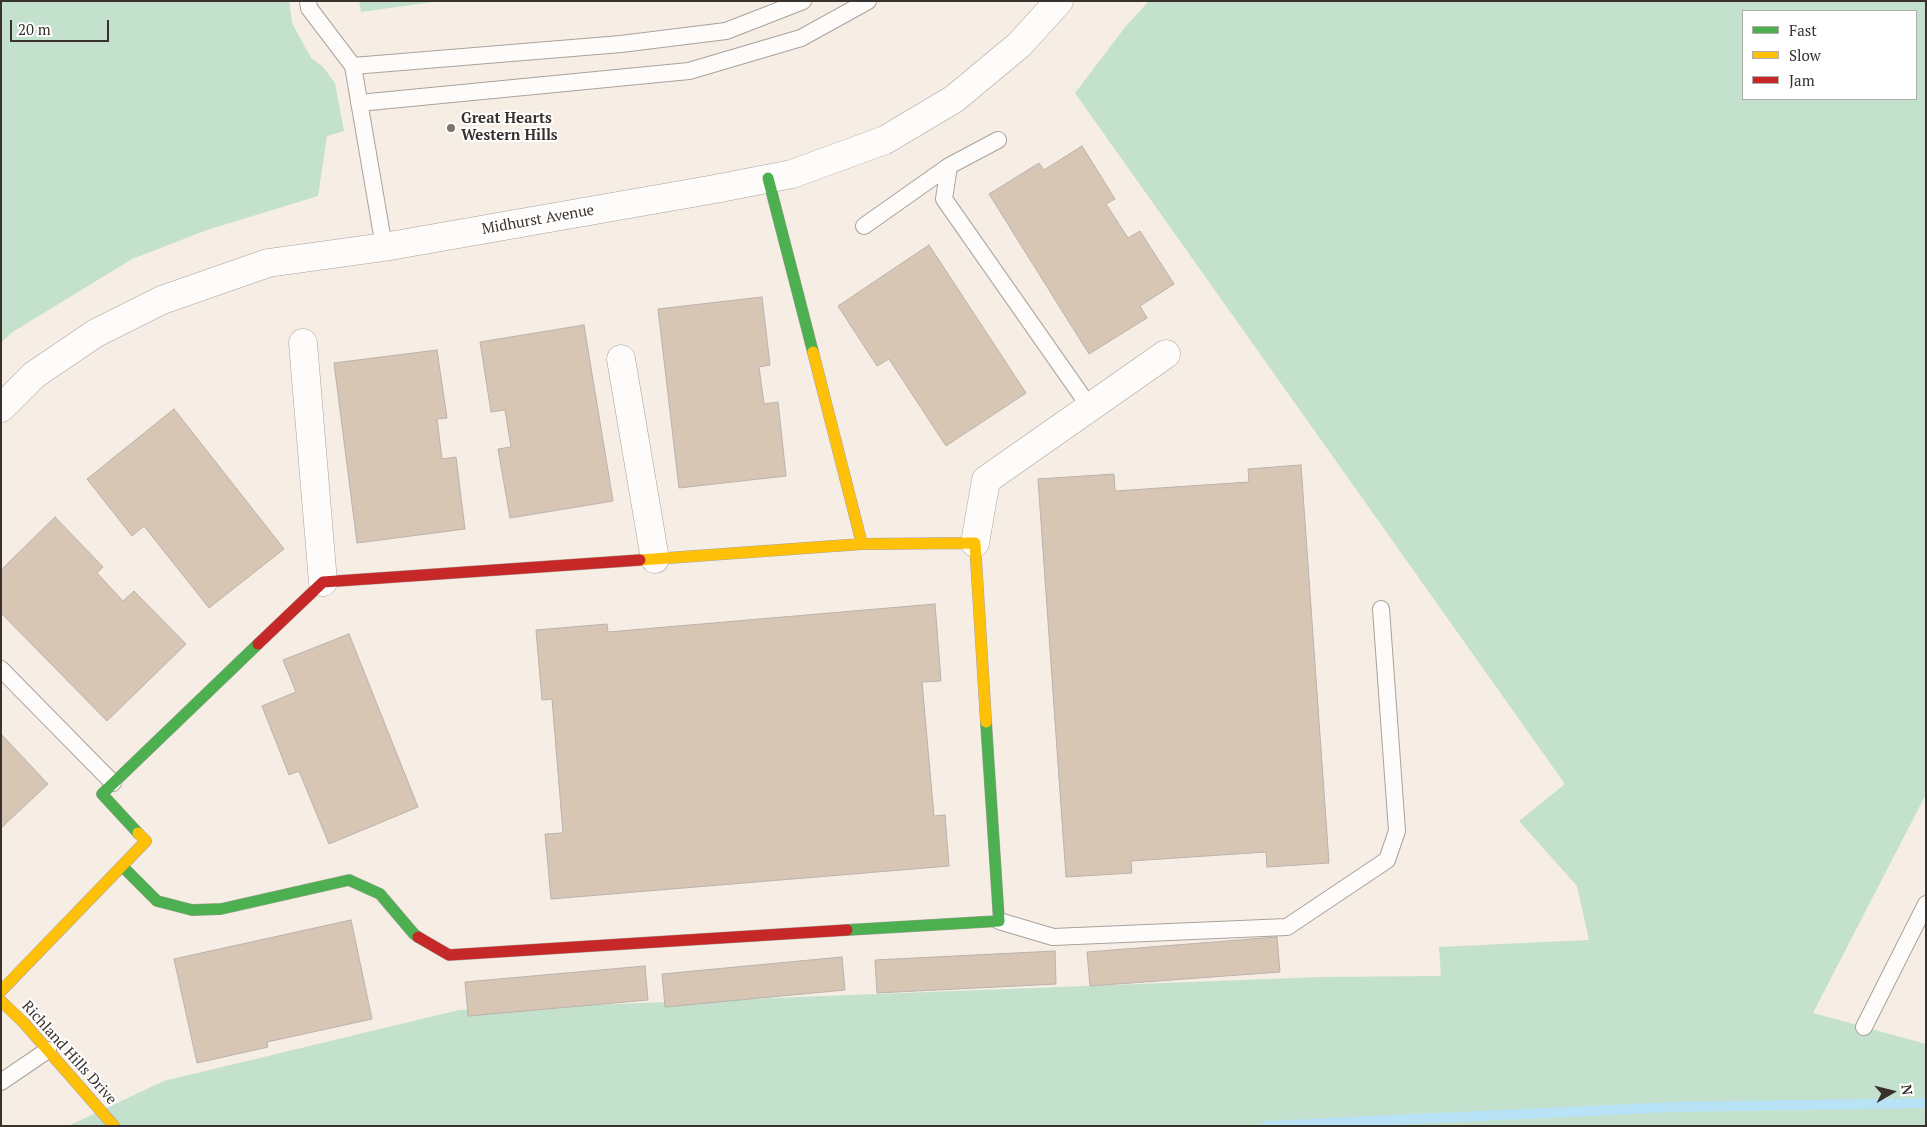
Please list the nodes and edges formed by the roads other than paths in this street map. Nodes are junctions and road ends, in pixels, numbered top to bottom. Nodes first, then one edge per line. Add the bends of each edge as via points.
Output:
1 (308, 1) edge
2 (803, 1) edge
3 (868, 1) edge
4 (1059, 1) edge
5 (353, 66) junction
6 (359, 102) junction
7 (998, 140) dead end
8 (949, 166) junction
9 (768, 178) junction
10 (864, 226) dead end
11 (384, 247) junction
12 (303, 343) dead end
13 (1166, 354) dead end
14 (621, 358) dead end
15 (1, 408) edge
16 (1090, 408) junction
17 (975, 543) junction
18 (862, 544) junction
19 (655, 559) junction
20 (323, 582) junction
21 (1381, 609) dead end
22 (1, 669) edge
23 (114, 783) junction
24 (122, 866) junction
25 (1926, 904) edge
26 (999, 921) junction
27 (1, 991) edge
28 (1, 1001) edge
29 (1864, 1027) dead end
30 (48, 1050) junction
31 (1, 1082) edge
32 (114, 1126) edge

1 - 5 lane via 309,8
2 - 5 lane via 726,31 621,44
3 - 6 lane via 801,38 689,71
4 - 9 street, Midhurst Avenue via 1019,45 954,99 885,140 792,174
5 - 6 lane
6 - 11 lane
7 - 8 lane
8 - 10 lane
8 - 16 lane via 944,199
9 - 11 street, Midhurst Avenue
9 - 18 street
11 - 15 street, Midhurst Avenue via 268,262 162,300 88,338 34,375
12 - 20 street
13 - 16 street
14 - 19 street
16 - 17 street via 986,480
17 - 18 street
17 - 26 street
18 - 19 street
19 - 20 street
20 - 23 street
21 - 26 lane via 1397,831 1387,860 1287,927 1053,937
22 - 23 lane
23 - 24 street via 102,794 146,841
24 - 26 street via 157,901 192,910 221,909 349,880 380,894 414,934 449,955
24 - 27 street
25 - 29 lane
28 - 30 street, Richland Hills Drive
30 - 31 lane
30 - 32 street, Richland Hills Drive

